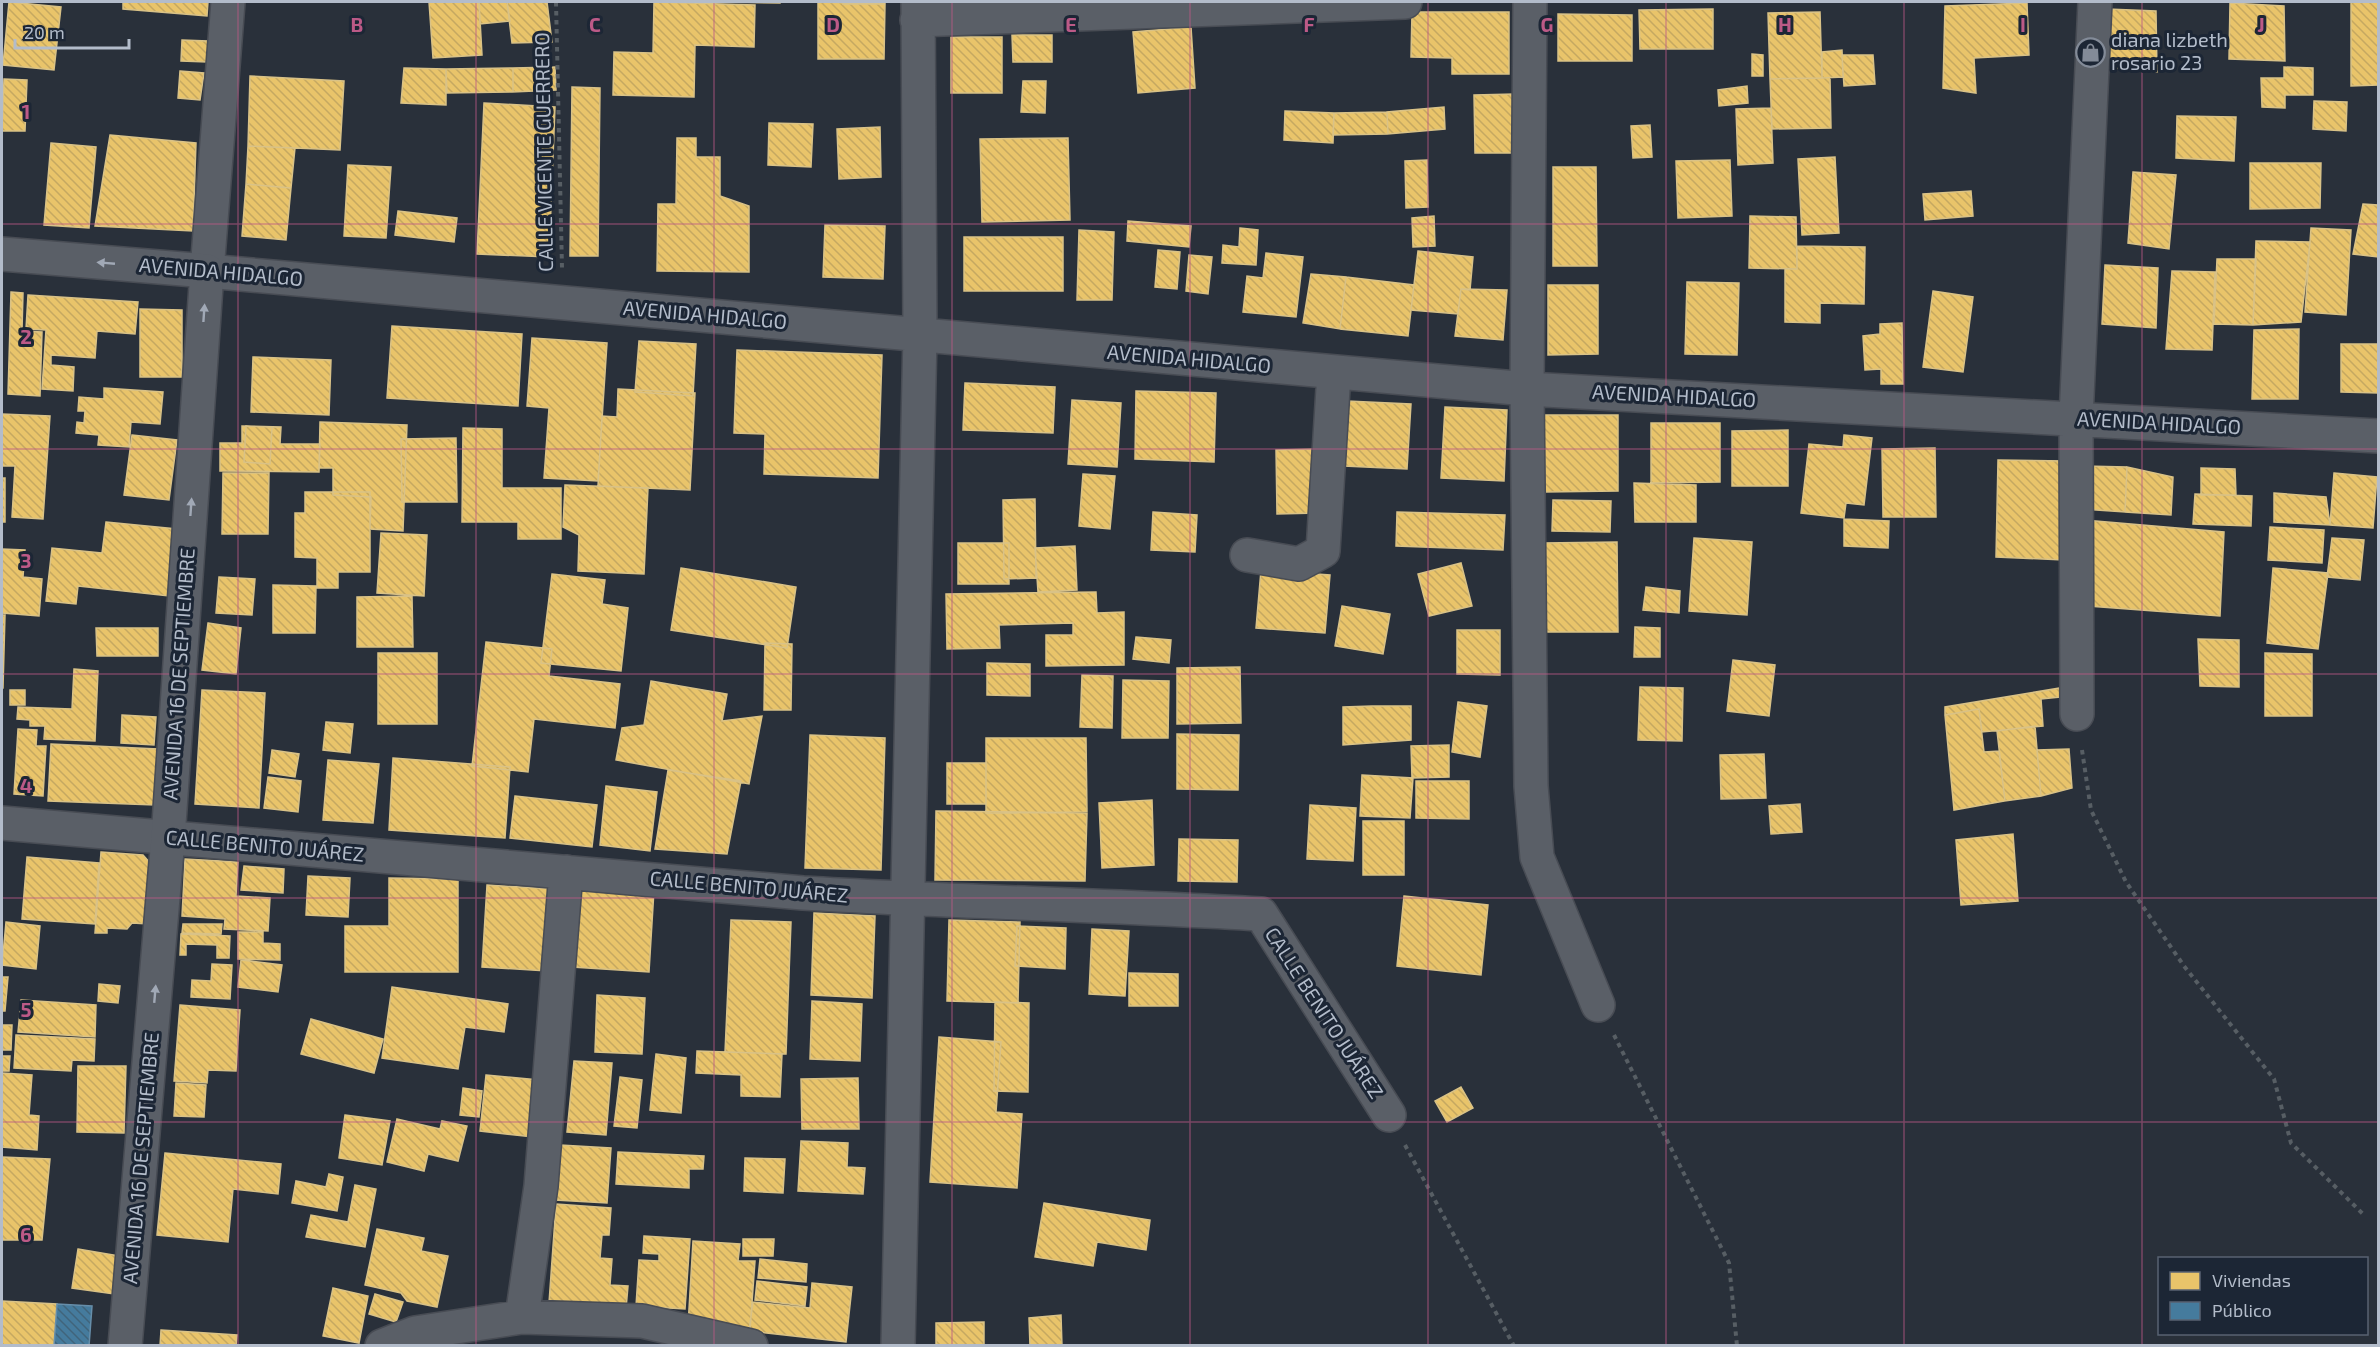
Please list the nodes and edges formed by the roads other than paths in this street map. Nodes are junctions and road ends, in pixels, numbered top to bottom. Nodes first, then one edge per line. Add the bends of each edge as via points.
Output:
1 (228, 2) edge
2 (1406, 2) edge
3 (1530, 2) edge
4 (2095, 2) edge
5 (918, 10) edge
6 (2, 254) edge
7 (207, 271) junction
8 (920, 334) junction
9 (1334, 372) junction
10 (1527, 389) junction
11 (2076, 418) junction
12 (2379, 436) edge
13 (1246, 555) dead end
14 (2077, 714) road end
15 (2, 823) edge
16 (168, 838) junction
17 (566, 872) junction
18 (906, 899) junction
19 (1598, 1005) road end
20 (1389, 1115) road end
21 (522, 1317) junction
22 (125, 1346) edge
23 (382, 1346) edge
24 (751, 1346) edge
25 (898, 1346) edge

1 - 7 street, AVENIDA 16 DE SEPTIEMBRE
2 - 5 street
3 - 10 street
4 - 11 street
5 - 8 street
7 -> 6 street, AVENIDA HIDALGO
7 - 8 street, AVENIDA HIDALGO
16 -> 7 street, AVENIDA 16 DE SEPTIEMBRE
8 - 9 street, AVENIDA HIDALGO
8 - 18 street
9 - 10 street, AVENIDA HIDALGO
9 - 13 street via 1323,551 1299,564
10 - 11 street, AVENIDA HIDALGO
10 - 19 street via 1528,688 1538,857
11 - 12 street, AVENIDA HIDALGO
11 - 14 street
15 - 16 street, CALLE BENITO JUÁREZ
16 - 17 street, CALLE BENITO JUÁREZ
22 -> 16 street, AVENIDA 16 DE SEPTIEMBRE
17 - 18 street, CALLE BENITO JUÁREZ
17 - 21 street via 541,1186
18 - 20 street, CALLE BENITO JUÁREZ via 1261,914
18 - 25 street
21 - 23 street via 415,1333
21 - 24 street via 642,1321

